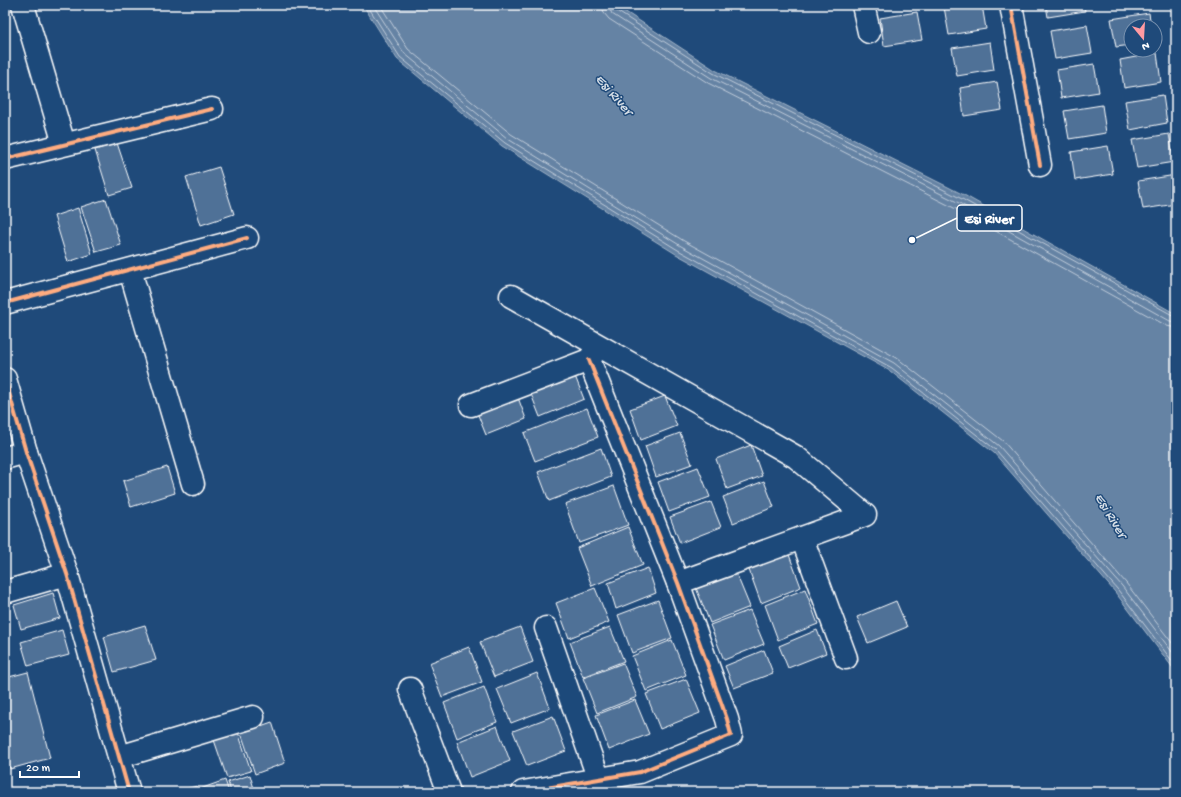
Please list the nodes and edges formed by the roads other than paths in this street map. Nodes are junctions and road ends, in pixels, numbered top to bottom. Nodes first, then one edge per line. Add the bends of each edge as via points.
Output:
1 (23, 5) edge
2 (863, 5) edge
3 (1011, 5) edge
4 (869, 32) dead end
5 (212, 109) dead end
6 (64, 144) junction
7 (5, 159) edge
8 (1040, 165) dead end
9 (247, 238) dead end
10 (130, 270) junction
11 (511, 296) dead end
12 (5, 302) edge
13 (594, 353) junction
14 (5, 379) edge
15 (471, 405) dead end
16 (26, 452) junction
17 (5, 458) edge
18 (193, 484) dead end
19 (802, 538) junction
20 (67, 574) junction
21 (678, 583) junction
22 (5, 592) edge
23 (546, 628) dead end
24 (846, 658) dead end
25 (410, 689) dead end
26 (253, 717) dead end
27 (119, 757) junction
28 (599, 780) junction
29 (129, 792) edge
30 (449, 792) edge
31 (523, 792) edge

1 - 6 street
2 - 4 street
3 - 8 street
5 - 6 street
6 - 7 street
9 - 10 street
10 - 12 street
10 - 18 street
11 - 13 street
13 - 15 street
13 - 19 street via 796,457 865,515
13 - 21 street
14 - 16 street
16 - 17 street
16 - 20 street
19 - 21 street
19 - 24 street
20 - 22 street
20 - 27 street
21 - 28 street via 727,719 730,735 640,772
23 - 28 street
25 - 30 street
26 - 27 street
27 - 29 street
28 - 31 street

